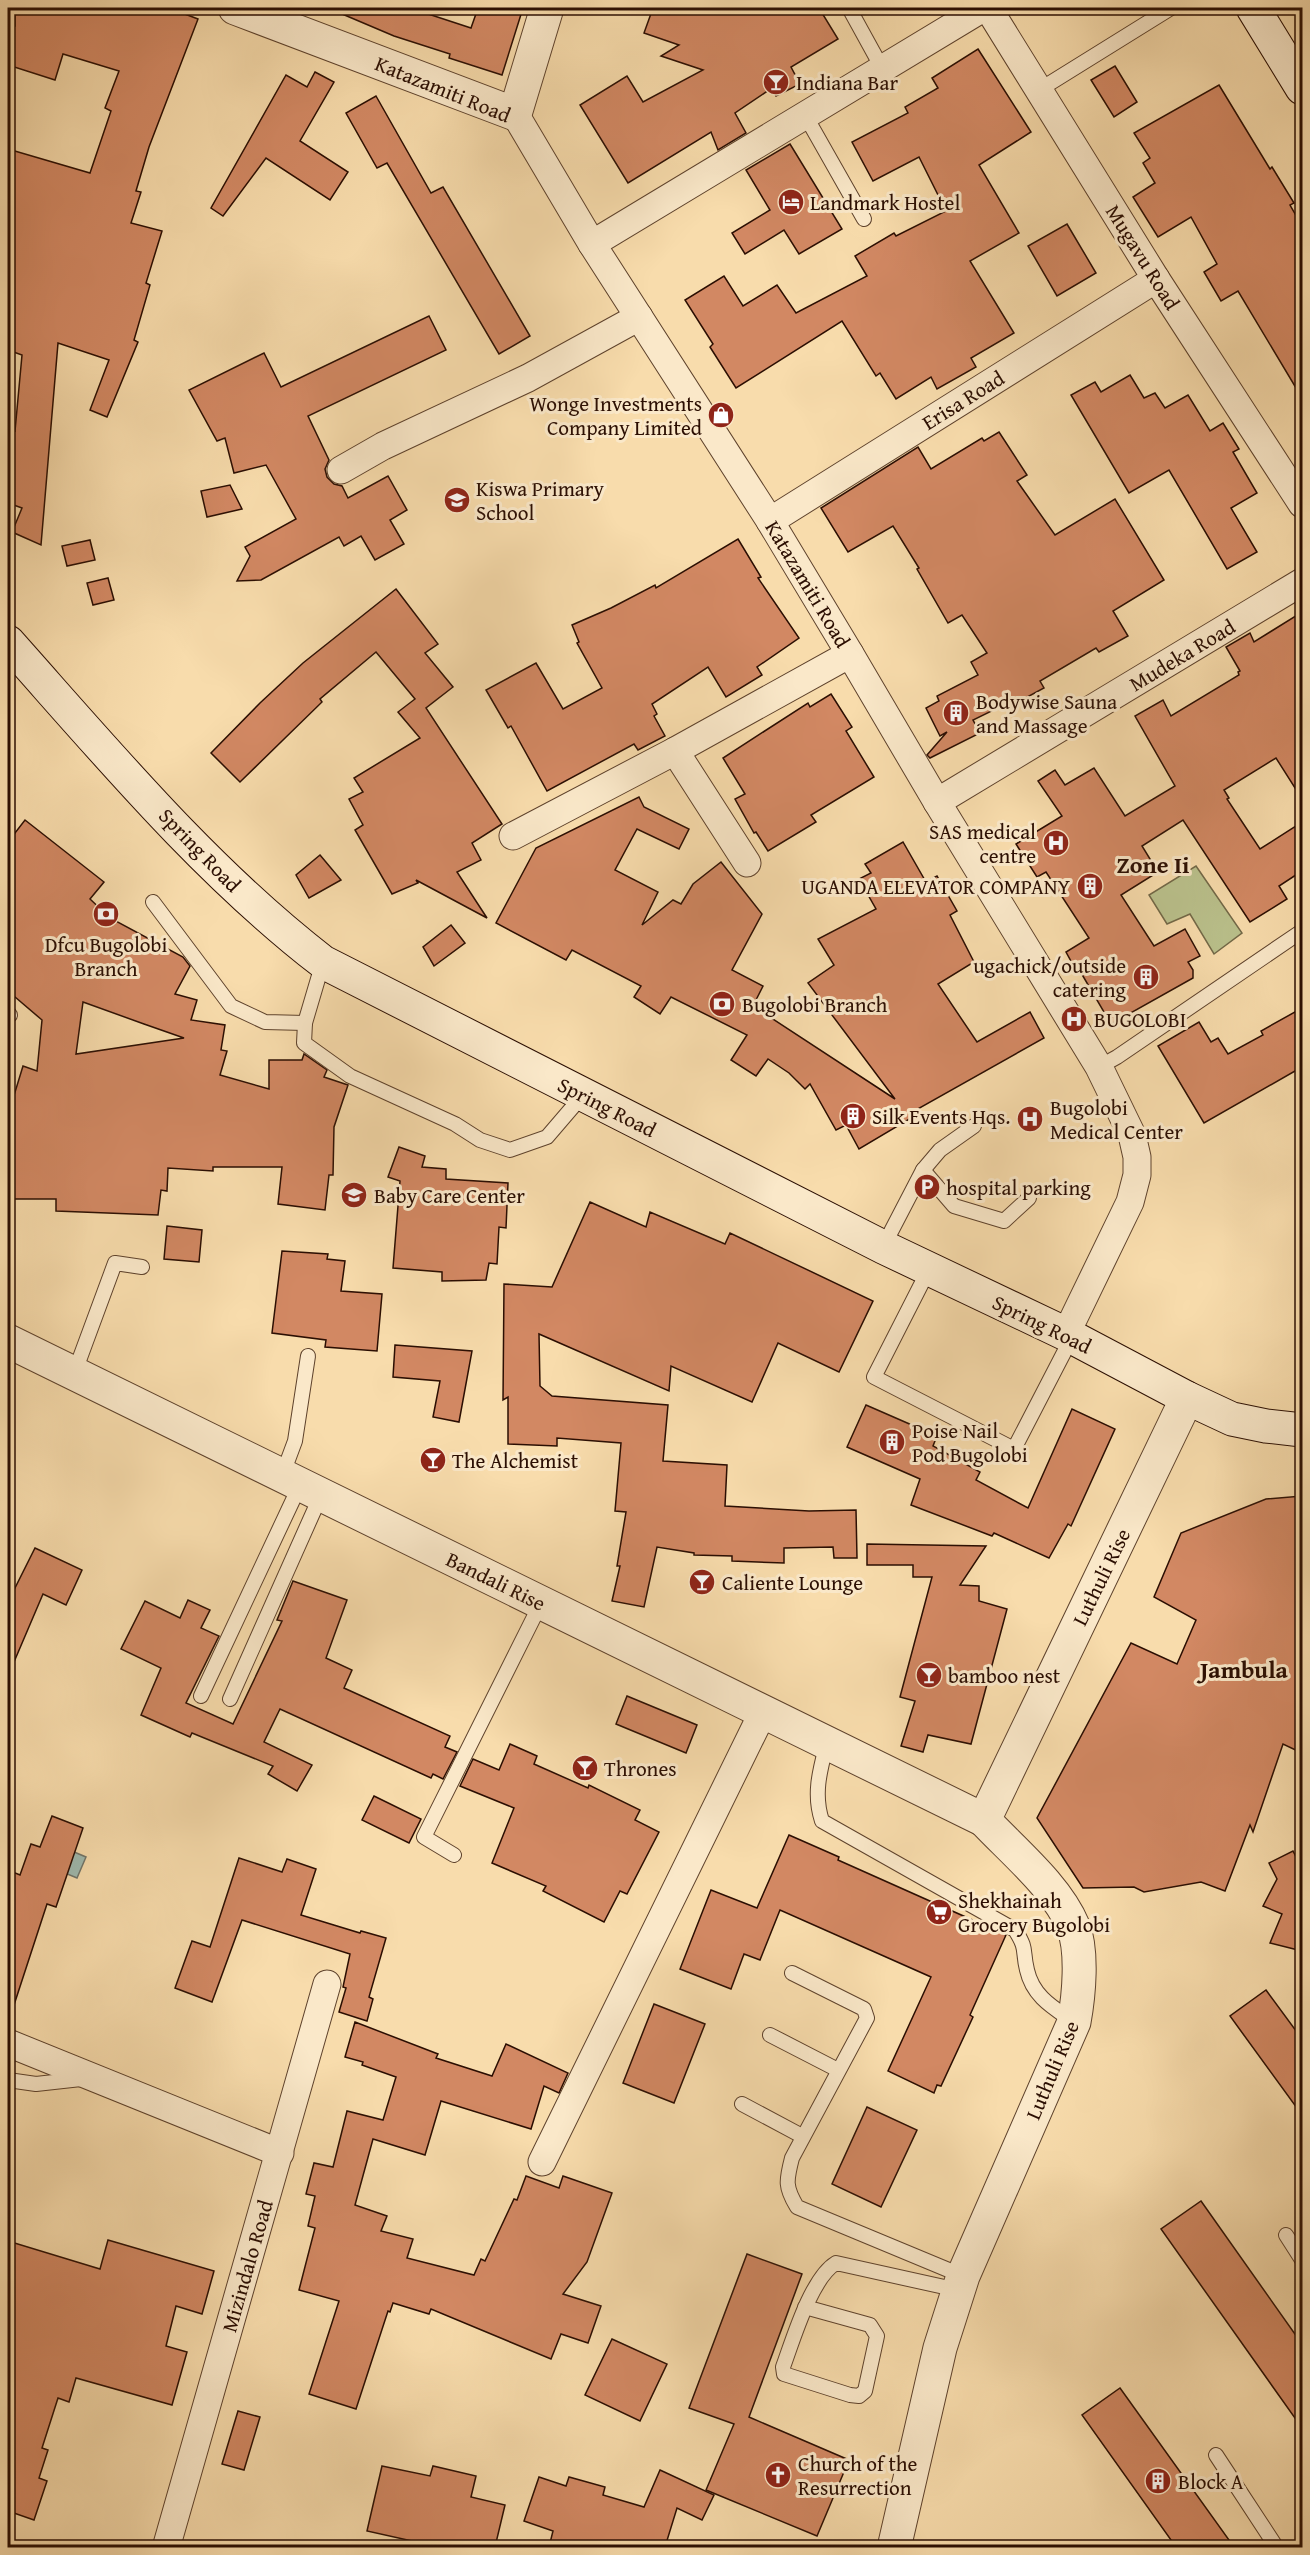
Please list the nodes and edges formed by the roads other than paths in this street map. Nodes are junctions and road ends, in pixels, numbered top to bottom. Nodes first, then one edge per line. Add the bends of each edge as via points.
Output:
1 (235, 8) edge
2 (547, 8) edge
3 (849, 8) edge
4 (983, 8) edge
5 (988, 8) edge
6 (1171, 8) edge
7 (1253, 8) edge
8 (283, 16) edge
9 (882, 69) junction
10 (1302, 88) edge
11 (1039, 90) junction
12 (515, 114) junction
13 (805, 115) junction
14 (864, 219) dead end
15 (592, 244) junction
16 (1156, 279) junction
17 (639, 317) junction
18 (341, 470) dead end
19 (1302, 504) edge
20 (770, 521) junction
21 (1302, 582) edge
22 (8, 642) edge
23 (850, 654) junction
24 (675, 752) junction
25 (937, 802) junction
26 (513, 836) dead end
27 (747, 863) dead end
28 (153, 902) dead end
29 (1302, 931) edge
30 (323, 962) junction
31 (305, 1023) junction
32 (1099, 1067) junction
33 (583, 1095) junction
34 (974, 1126) dead end
35 (923, 1170) junction
36 (1029, 1198) dead end
37 (883, 1247) junction
38 (142, 1267) dead end
39 (930, 1269) junction
40 (1069, 1336) junction
41 (8, 1341) edge
42 (308, 1356) dead end
43 (74, 1374) junction
44 (1187, 1398) junction
45 (1302, 1430) edge
46 (301, 1485) junction
47 (541, 1603) junction
48 (201, 1696) dead end
49 (230, 1699) dead end
50 (763, 1712) junction
51 (828, 1743) junction
52 (984, 1820) junction
53 (454, 1855) dead end
54 (792, 1973) dead end
55 (327, 1984) dead end
56 (1074, 2022) junction
57 (770, 2035) dead end
58 (8, 2043) edge
59 (838, 2070) junction
60 (96, 2077) junction
61 (8, 2080) edge
62 (742, 2104) dead end
63 (802, 2136) junction
64 (280, 2153) junction
65 (542, 2162) dead end
66 (1286, 2235) dead end
67 (1302, 2260) edge
68 (961, 2283) junction
69 (805, 2307) junction
70 (1216, 2455) dead end
71 (166, 2547) edge
72 (894, 2547) edge
73 (1277, 2547) edge

1 - 8 street, Katazamiti Road
2 - 12 street
3 - 9 lane
4 - 9 street
5 - 11 street, Mugavu Road
6 - 11 lane
7 - 10 street
8 - 12 street, Katazamiti Road
9 - 13 street
11 - 16 street, Mugavu Road
12 - 15 street, Katazamiti Road
13 - 14 lane
13 - 15 street
15 - 17 street, Katazamiti Road
16 - 19 street, Mugavu Road
16 - 20 street, Erisa Road
17 - 18 street via 528,378
17 - 20 street, Katazamiti Road
20 - 23 street, Katazamiti Road
21 - 25 street, Mudeka Road
22 - 30 street, Spring Road via 226,880
23 - 24 street
23 - 25 street, Katazamiti Road
24 - 26 street
24 - 27 street
25 - 32 street, Katazamiti Road
28 - 31 lane via 231,1006 264,1022
29 - 32 lane
30 - 31 lane
30 - 33 street, Spring Road
31 - 33 lane via 304,1043 350,1076 455,1124 480,1140 510,1150 547,1137
32 - 40 street, Katazamiti Road via 1132,1135 1137,1175 1130,1202
33 - 37 street, Spring Road
34 - 35 lane via 940,1150
35 - 36 lane via 954,1206 1004,1221
35 - 37 lane
37 - 39 street, Spring Road
38 - 43 lane via 115,1263
39 - 40 street, Spring Road
39 - 40 lane via 874,1377 1014,1449
40 - 44 street, Spring Road
41 - 43 street, Bandali Rise
42 - 46 lane via 296,1441
43 - 46 street, Bandali Rise
44 - 45 street, Spring Road via 1232,1419
44 - 52 street, Luthuli Rise
46 - 47 street, Bandali Rise
46 - 48 lane
46 - 49 lane
47 - 50 street, Bandali Rise
47 - 53 lane via 424,1837
50 - 51 street, Bandali Rise
50 - 65 street
51 - 52 street, Bandali Rise
51 - 56 lane via 818,1780 822,1821 1015,1930 1025,1945 1026,1970 1035,1992
52 - 56 street, Luthuli Rise via 1053,1893 1073,1927 1079,1997
54 - 59 lane via 864,2008 867,2018
55 - 64 street, Mizindalo Road
56 - 68 street, Luthuli Rise
57 - 59 lane
58 - 60 street
59 - 63 lane
60 - 61 lane via 36,2084
60 - 64 street
62 - 63 lane
63 - 68 lane via 787,2178 788,2191 797,2207
64 - 71 street, Mizindalo Road
66 - 67 lane
68 - 69 lane via 836,2263
68 - 72 street, Luthuli Rise via 940,2348
69 - 69 lane via 870,2325 878,2336 866,2391 859,2396 784,2374 783,2367
70 - 73 lane

